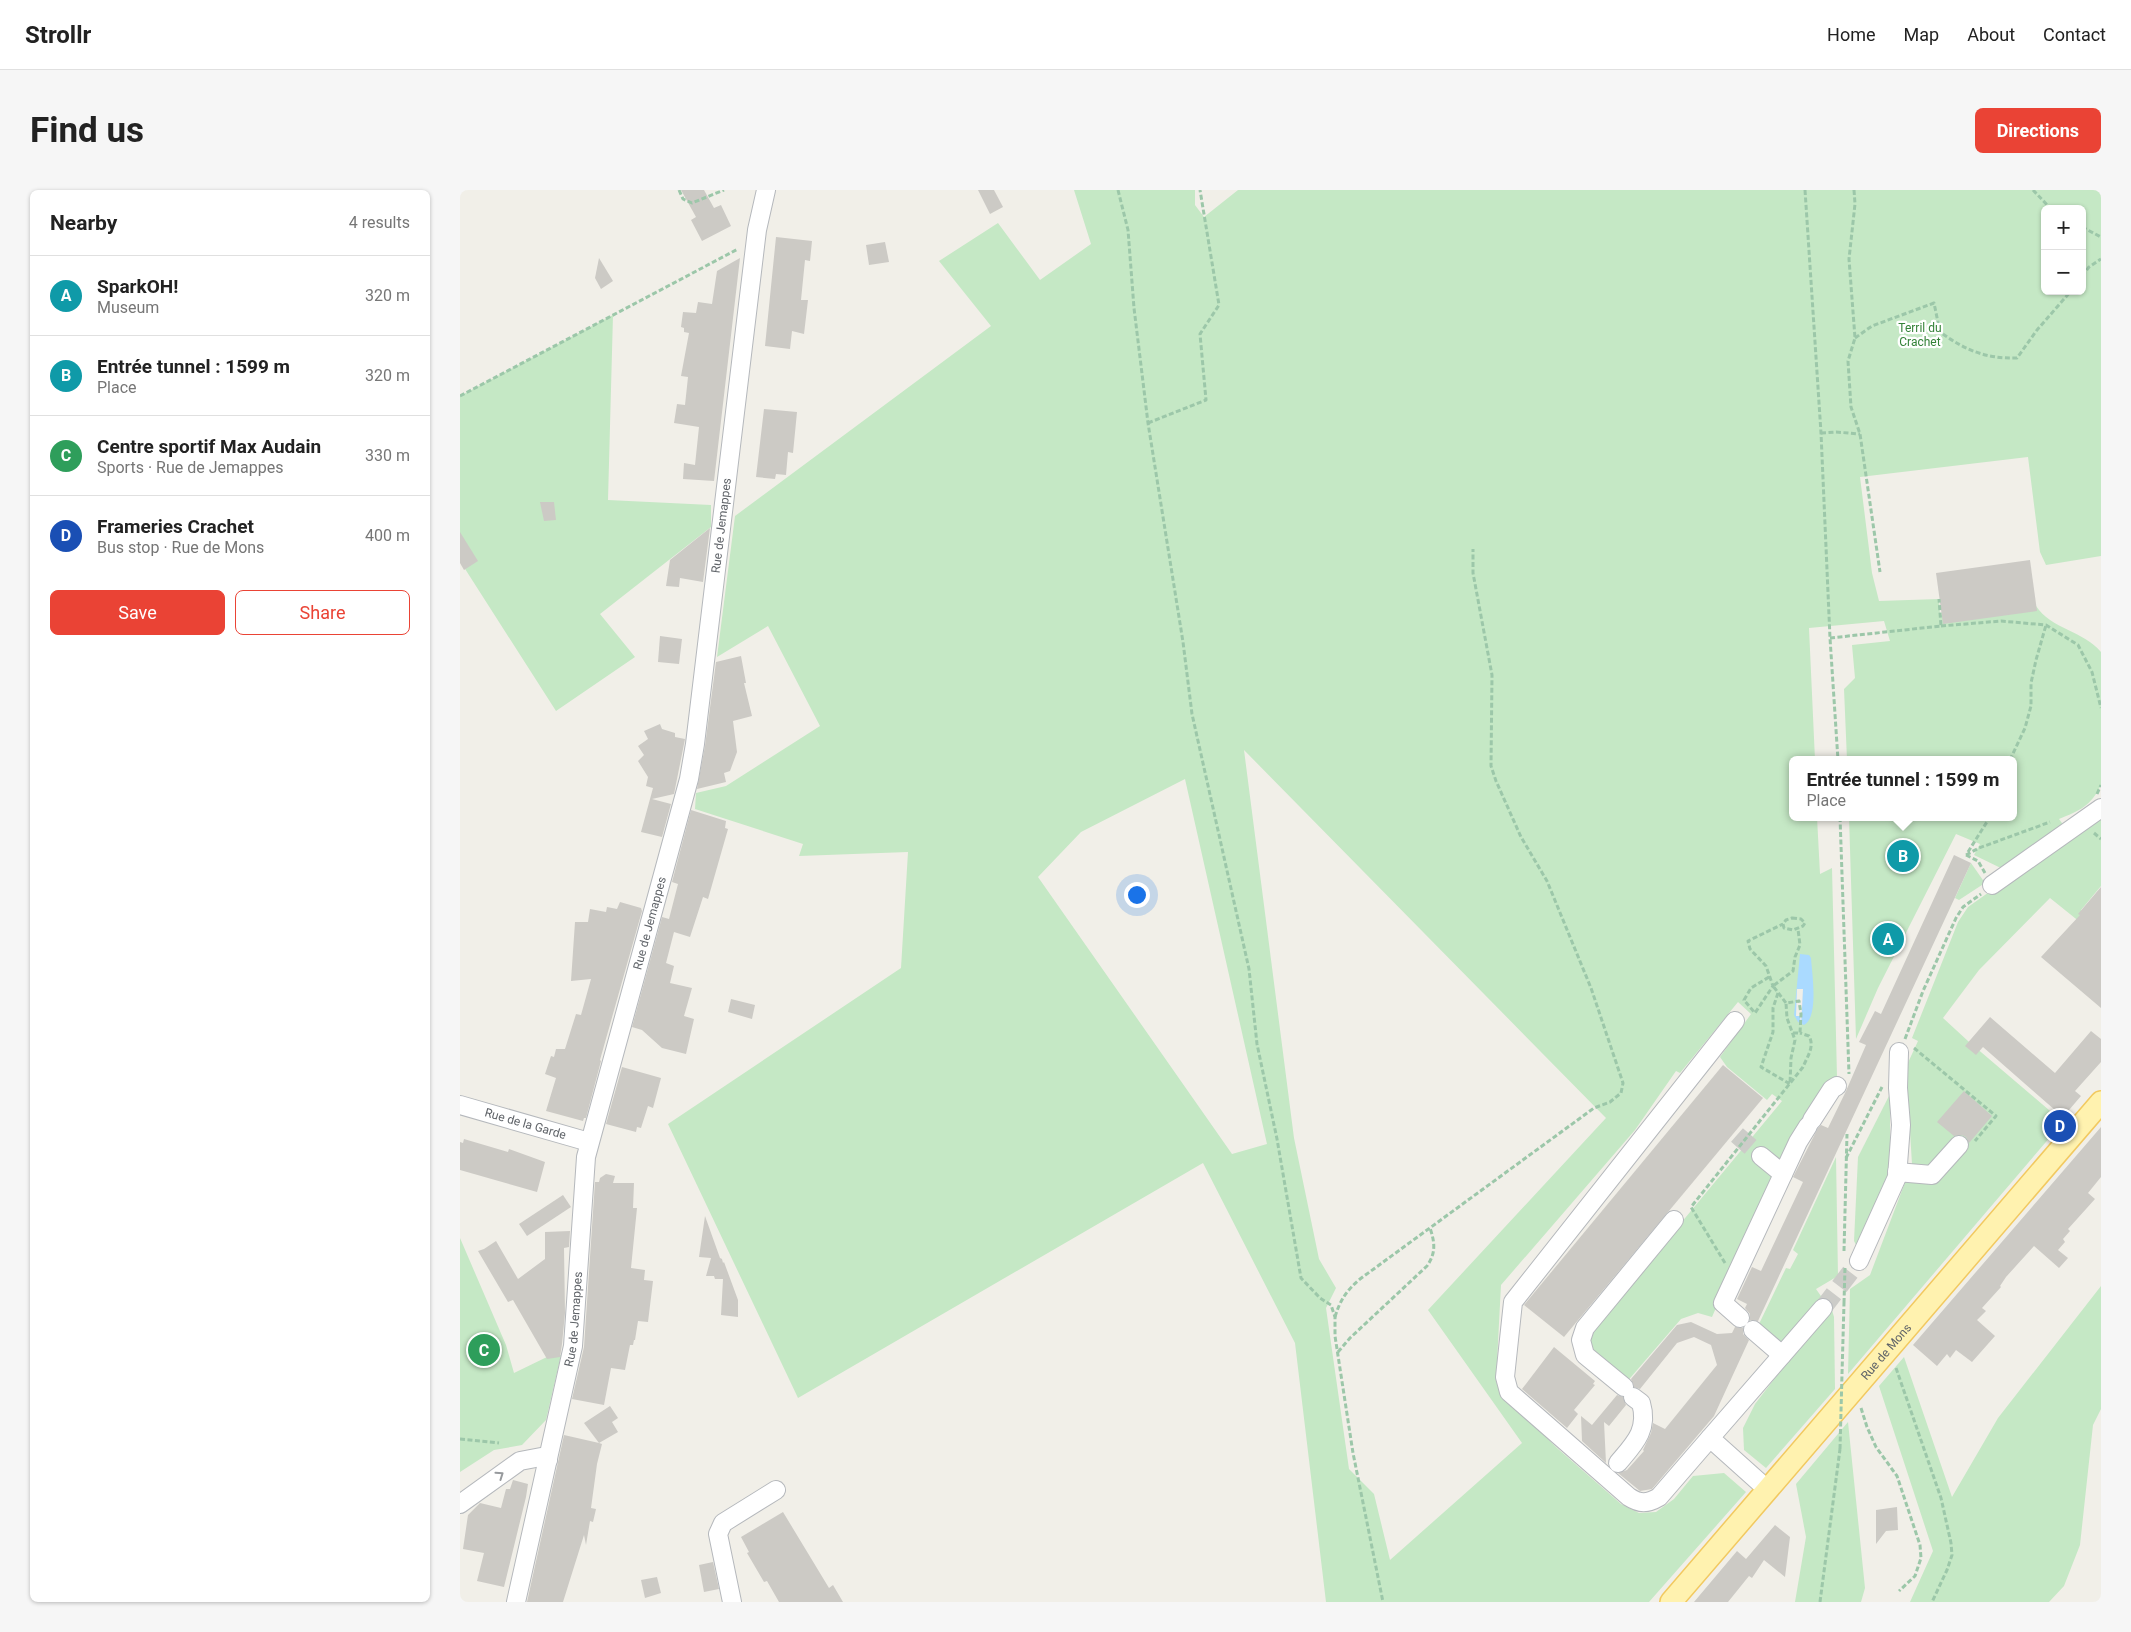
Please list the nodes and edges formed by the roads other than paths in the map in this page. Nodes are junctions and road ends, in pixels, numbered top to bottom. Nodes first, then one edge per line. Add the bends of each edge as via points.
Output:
1 (766, 190) edge
2 (2098, 803) edge
3 (1992, 885) road end
4 (1735, 1022) dead end
5 (1902, 1046) road end
6 (1843, 1081) road end
7 (2101, 1102) edge
8 (460, 1105) edge
9 (589, 1142) junction
10 (1965, 1145) road end
11 (1761, 1156) tunnel mouth
12 (1897, 1172) junction
13 (1783, 1174) junction
14 (1674, 1220) dead end
15 (1852, 1264) tunnel mouth
16 (1823, 1308) tunnel mouth
17 (1740, 1318) dead end
18 (1754, 1330) dead end
19 (1782, 1355) junction
20 (1710, 1438) junction
21 (548, 1460) junction
22 (1611, 1471) junction
23 (776, 1490) dead end
24 (1768, 1490) junction
25 (460, 1504) edge
26 (516, 1602) edge
27 (732, 1602) edge
28 (1671, 1602) edge

1 - 9 street, Rue de Jemappes via 756,240 689,779
2 - 3 street
4 - 22 street via 1513,1302 1504,1377 1509,1392
5 - 12 street
6 - 13 street via 1832,1089 1810,1123
7 - 24 main road, Rue de Mons via 1890,1349 1848,1382
8 - 9 street, Rue de la Garde
9 - 21 street, Rue de Jemappes via 573,1346
10 - 12 street via 1932,1175
11 - 13 street
12 - 15 street
13 - 17 street via 1723,1303
14 - 22 street via 1585,1328 1581,1340 1585,1355 1641,1403 1643,1428
16 - 19 street
18 - 19 street
19 - 20 street
20 - 22 street via 1659,1498 1650,1503 1638,1502
20 - 24 street
25 -> 21 street via 520,1461 541,1457
21 - 26 street, Rue de Jemappes
23 - 27 street via 723,1523 718,1534
24 - 28 main road, Rue de Mons

